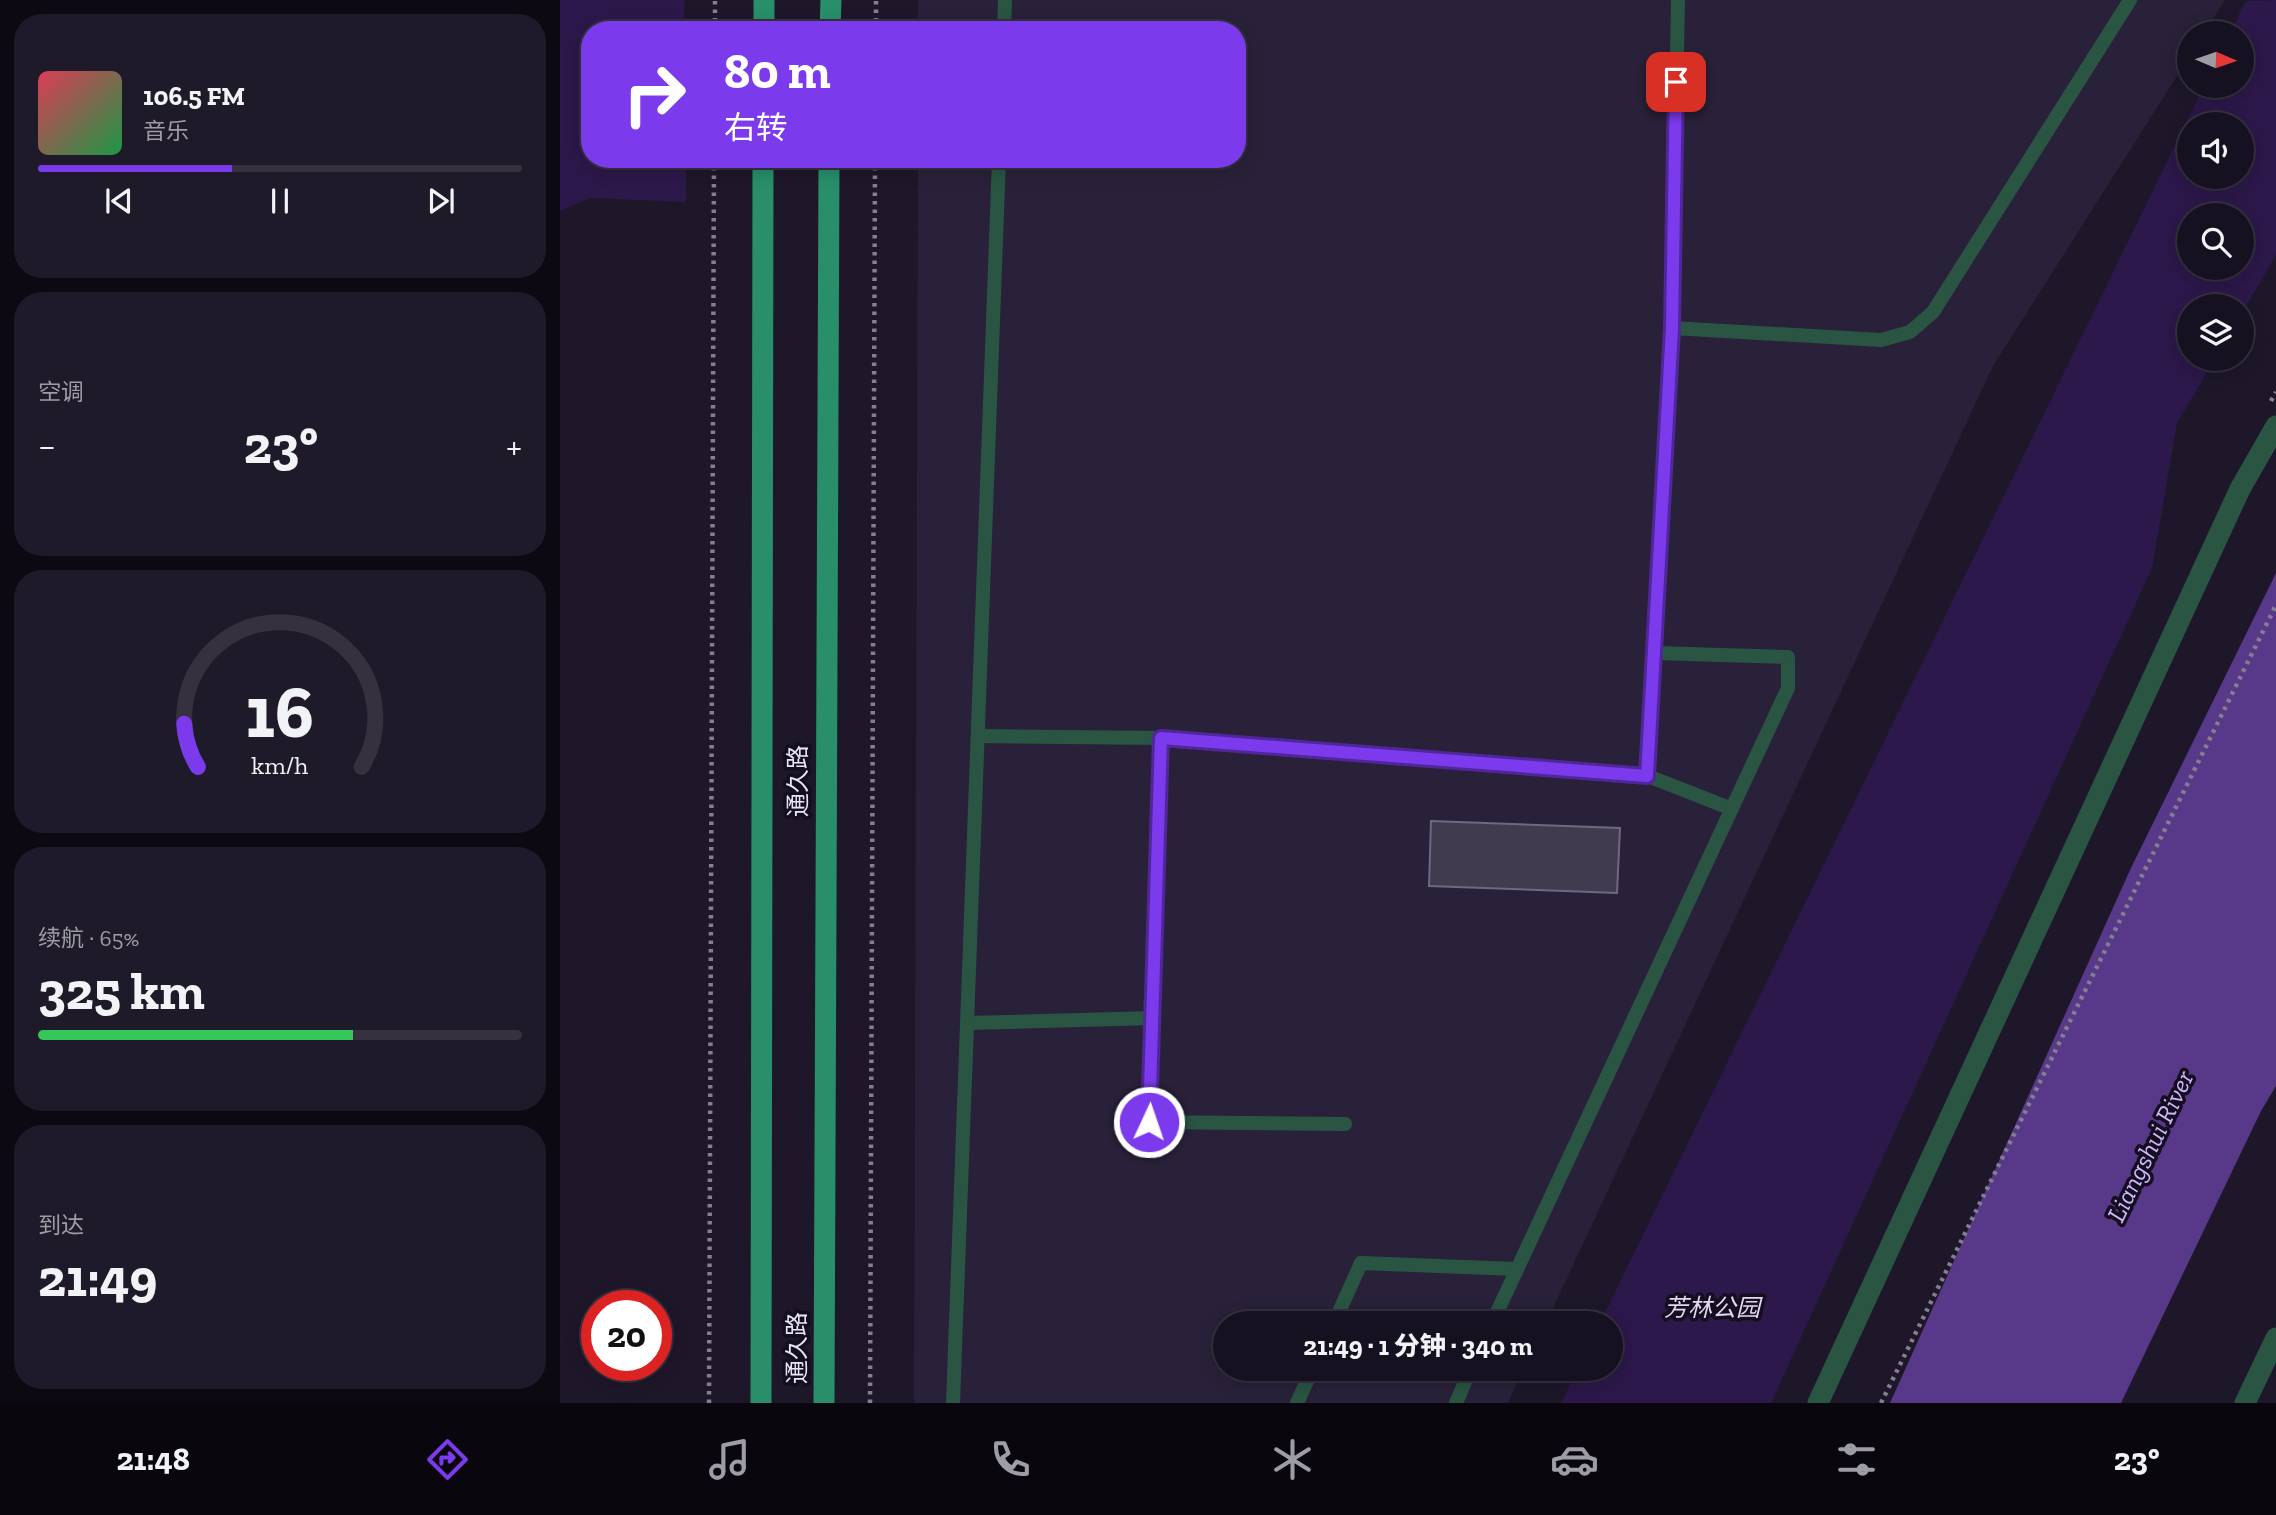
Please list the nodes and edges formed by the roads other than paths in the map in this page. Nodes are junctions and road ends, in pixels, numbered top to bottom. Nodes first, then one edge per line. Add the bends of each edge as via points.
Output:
1 (764, 0) edge
2 (831, 0) edge
3 (1005, 0) edge
4 (1678, 0) edge
5 (2130, 0) edge
6 (764, 21) edge
7 (830, 21) edge
8 (1004, 21) edge
9 (763, 168) edge
10 (829, 168) edge
11 (999, 168) edge
12 (1672, 328) junction
13 (2276, 426) edge
14 (1655, 653) junction
15 (978, 736) junction
16 (1161, 738) junction
17 (1647, 776) junction
18 (1732, 809) junction
19 (1154, 1018) junction
20 (967, 1023) junction
21 (1345, 1124) dead end
22 (1516, 1269) junction
23 (1339, 1311) edge
24 (1497, 1311) edge
25 (2276, 1338) edge
26 (1307, 1381) edge
27 (1465, 1381) edge
28 (761, 1403) edge
29 (824, 1403) edge
30 (953, 1403) edge
31 (1297, 1403) edge
32 (1456, 1403) edge
33 (1818, 1403) edge
34 (2245, 1403) edge

1 - 6 main road
2 - 7 main road
3 - 8 lane
4 - 12 lane
5 - 12 lane via 1933,312 1910,332 1881,340
9 - 28 main road, 通久路
10 - 29 main road, 通久路
11 - 15 lane
12 - 14 lane
13 - 33 street via 2240,489
14 - 17 lane
14 - 18 lane via 1788,657 1788,688
15 - 16 lane
15 - 20 lane
16 - 17 lane
16 - 19 lane
17 - 18 lane
18 - 22 lane
19 - 20 lane
19 - 21 lane via 1149,1122
20 - 30 lane
22 - 23 lane via 1361,1263
22 - 24 lane
25 - 34 street
26 - 31 lane
27 - 32 lane

